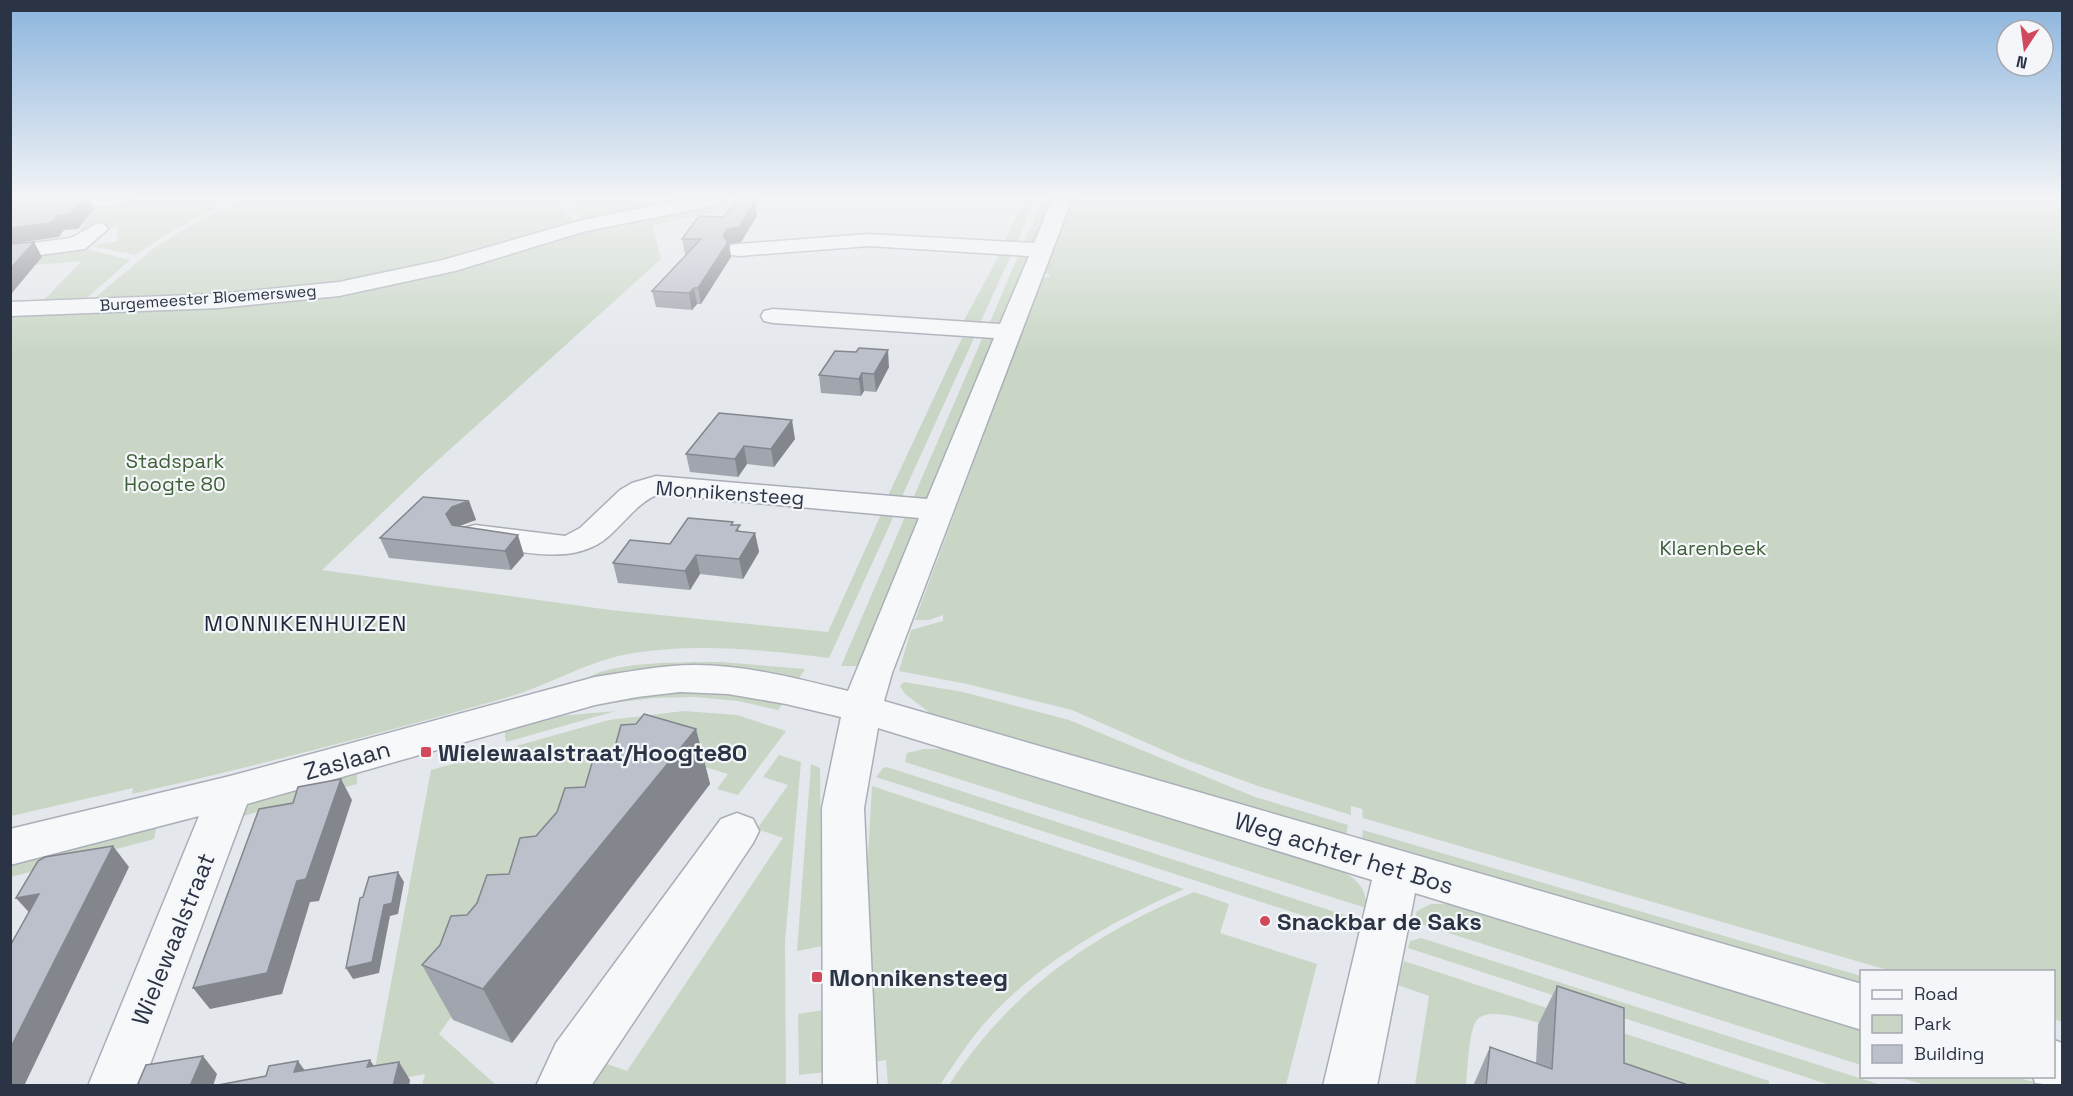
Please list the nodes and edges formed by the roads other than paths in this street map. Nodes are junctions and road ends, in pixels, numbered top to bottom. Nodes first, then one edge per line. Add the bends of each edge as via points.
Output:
1 (31, 250) edge
2 (499, 250) edge
3 (1042, 250) edge
4 (10, 253) edge
5 (10, 309) edge
6 (773, 316) dead end
7 (1010, 332) junction
8 (939, 510) junction
9 (471, 535) edge
10 (862, 709) junction
11 (230, 792) junction
12 (737, 831) dead end
13 (10, 847) edge
14 (1397, 868) junction
15 (1860, 1006) edge
16 (115, 1086) edge
17 (563, 1086) edge
18 (850, 1086) edge
19 (1350, 1086) edge

1 - 4 street
2 - 5 street, Burgemeester Bloemersweg via 418,274 339,289 219,301
3 - 7 street
6 - 7 street
7 - 8 street
8 - 9 street, Monnikensteeg via 656,485 630,496 578,544
8 - 10 street
10 - 11 street, Zaslaan via 743,682 680,679 637,683 595,691
10 - 14 street, Weg achter het Bos
10 - 18 street via 843,808
11 - 13 street, Zaslaan
11 - 16 street, Wielewaalstraat
12 - 17 street via 575,1061
14 - 15 street, Weg achter het Bos
14 - 19 street

